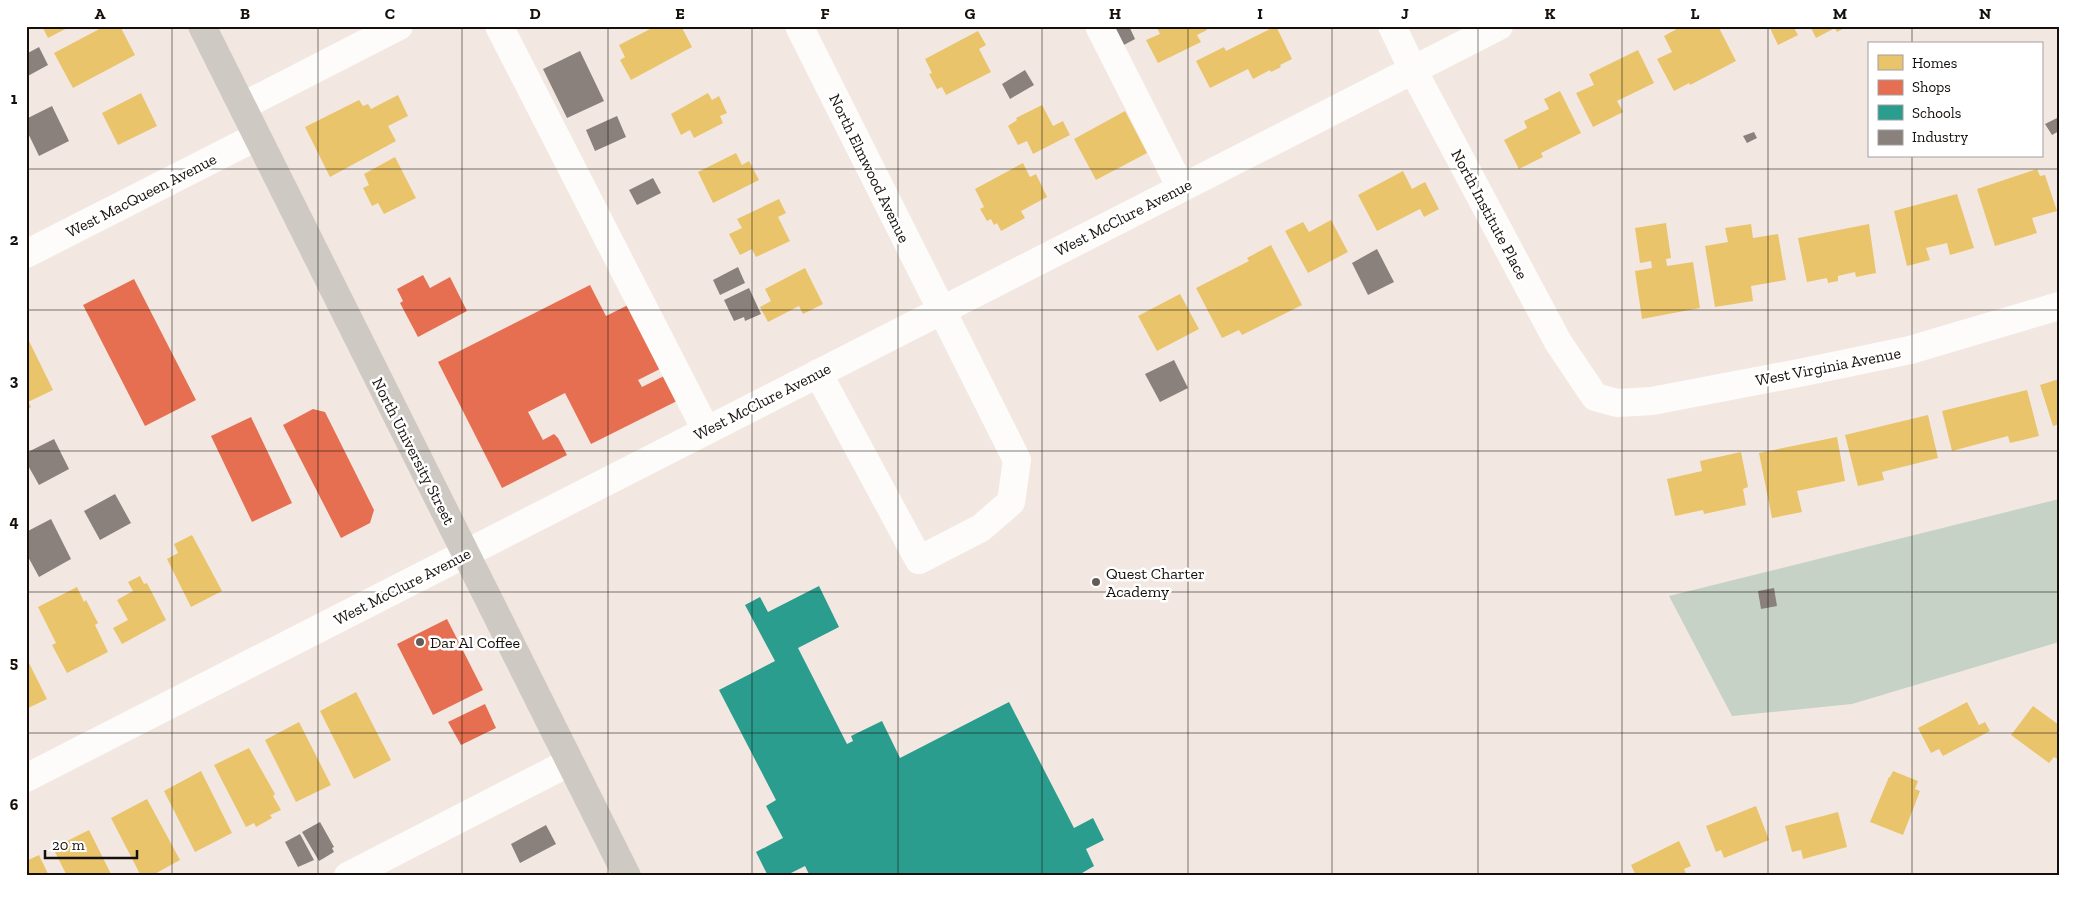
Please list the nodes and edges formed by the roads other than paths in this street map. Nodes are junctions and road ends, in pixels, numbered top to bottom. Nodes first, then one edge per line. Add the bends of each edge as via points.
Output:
1 (202, 26) edge
2 (399, 26) edge
3 (499, 26) edge
4 (799, 26) edge
5 (1099, 26) edge
6 (1392, 26) edge
7 (1499, 26) edge
8 (1413, 70) junction
9 (243, 106) junction
10 (256, 137) junction
11 (1181, 188) junction
12 (26, 254) edge
13 (2059, 306) edge
14 (940, 310) junction
15 (818, 373) junction
16 (1595, 397) joint
17 (706, 430) junction
18 (465, 553) junction
19 (570, 762) junction
20 (26, 778) edge
21 (348, 876) edge
22 (627, 876) edge

1 - 9 main road, North University Street
2 - 9 street
3 - 17 street
4 - 14 street, North Elmwood Avenue
5 - 11 street
6 - 8 street, North Institute Place
7 - 8 street, West McClure Avenue
8 - 11 street, West McClure Avenue
8 - 16 street, North Institute Place via 1558,342
9 - 10 main road, North University Street
10 - 12 street, West MacQueen Avenue
10 - 18 main road, North University Street
11 - 14 street, West McClure Avenue
13 - 16 street, West Virginia Avenue via 1910,350 1804,372 1652,401 1617,403
14 - 15 street, West McClure Avenue
14 - 15 street, North Elmwood Avenue via 1017,460 1011,502 981,528 919,560
15 - 17 street, West McClure Avenue
17 - 18 street, West McClure Avenue
18 - 19 main road, North University Street
18 - 20 street, West McClure Avenue
19 - 21 street
19 - 22 main road, North University Street

